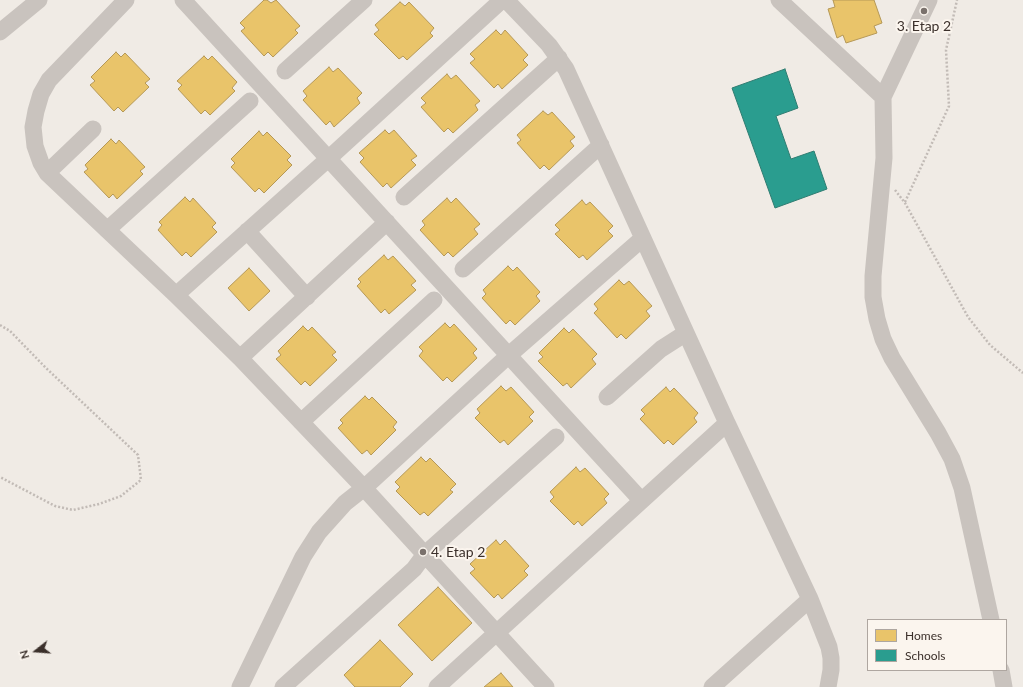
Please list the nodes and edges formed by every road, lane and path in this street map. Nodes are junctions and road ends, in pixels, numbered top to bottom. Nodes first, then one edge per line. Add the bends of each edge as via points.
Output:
1 (39, 0) edge
2 (126, 0) edge
3 (183, 0) edge
4 (364, 0) edge
5 (502, 0) edge
6 (506, 0) edge
7 (779, 0) edge
8 (929, 0) edge
9 (956, 0) edge
10 (0, 32) edge
11 (559, 58) junction
12 (285, 71) dead end
13 (883, 97) junction
14 (250, 101) dead end
15 (93, 129) dead end
16 (601, 146) junction
17 (328, 159) junction
18 (47, 173) junction
19 (882, 180) junction
20 (404, 197) dead end
21 (905, 203) junction
22 (386, 222) junction
23 (107, 230) junction
24 (247, 231) junction
25 (643, 238) junction
26 (463, 269) dead end
27 (176, 295) junction
28 (307, 297) junction
29 (434, 300) dead end
30 (0, 325) edge
31 (686, 333) junction
32 (509, 355) junction
33 (240, 358) junction
34 (1023, 373) edge
35 (607, 397) dead end
36 (301, 422) junction
37 (727, 423) junction
38 (556, 437) dead end
39 (0, 477) edge
40 (364, 488) junction
41 (641, 500) junction
42 (425, 554) junction
43 (810, 599) junction
44 (991, 619) edge
45 (496, 633) junction
46 (1001, 671) edge
47 (240, 687) edge
48 (283, 687) edge
49 (436, 687) edge
50 (546, 687) edge
51 (712, 687) edge
52 (828, 687) edge
53 (1004, 687) edge

1 - 10 street
2 - 18 street via 49,80 41,94 33,127 35,146
3 - 17 street
4 - 12 street
5 - 17 street
6 - 11 street
7 - 13 street
8 - 13 street
9 - 21 path via 946,50 949,106
11 - 16 street
11 - 20 street
13 - 19 street
14 - 23 street
15 - 18 street
16 - 25 street
16 - 26 street
17 - 22 street
17 - 24 street
18 - 23 street
19 - 21 path via 898,192
19 - 44 street via 873,276 877,319 892,358 952,459 970,518
21 - 34 path via 968,317 990,345
22 - 28 street
22 - 32 street
23 - 27 street
24 - 27 street
24 - 28 street
25 - 31 street
25 - 32 street
27 - 33 street
28 - 33 street
29 - 36 street
30 - 39 path via 10,331 138,455 141,480 121,496 73,510 55,506
31 - 35 street via 661,349
31 - 37 street
32 - 40 street
32 - 41 street
33 - 36 street
36 - 40 street
37 - 41 street
37 - 43 street
38 - 42 street
40 - 42 street
40 - 47 street via 345,503 315,538
41 - 45 street
42 - 45 street
42 - 48 street via 414,569
43 - 51 street
43 - 52 street via 829,647 831,670
45 - 49 street
45 - 50 street
46 - 53 street

